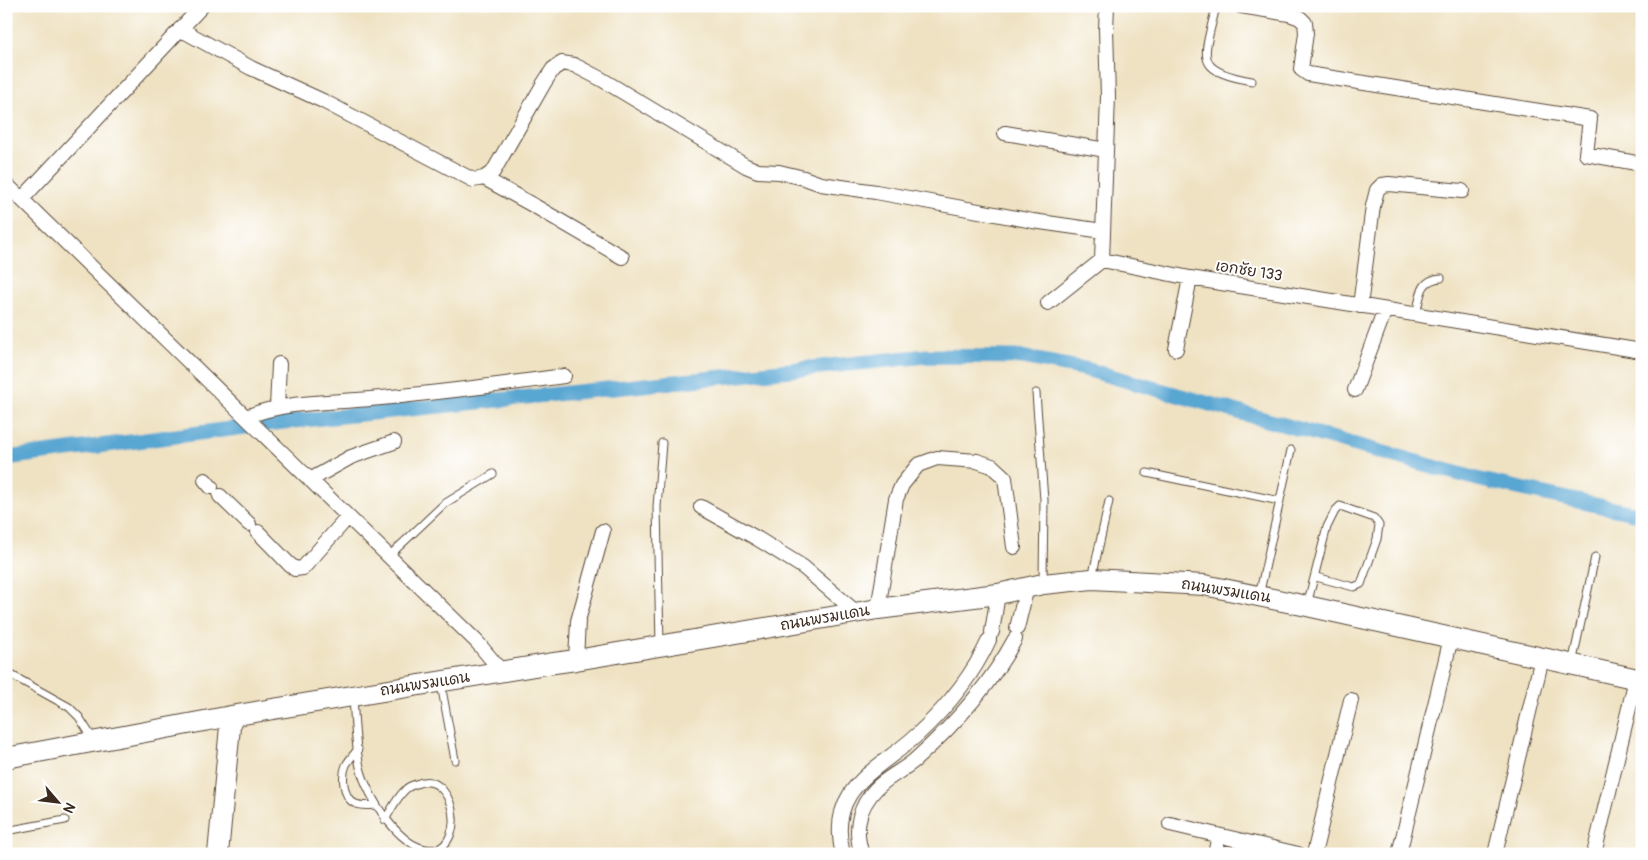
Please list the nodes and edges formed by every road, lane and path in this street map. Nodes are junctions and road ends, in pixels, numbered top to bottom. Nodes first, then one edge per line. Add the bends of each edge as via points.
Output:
1 (202, 6) edge
2 (1107, 6) edge
3 (1216, 6) edge
4 (1241, 6) edge
5 (180, 29) junction
6 (1252, 81) dead end
7 (1005, 133) dead end
8 (1106, 150) junction
9 (1642, 164) edge
10 (484, 178) junction
11 (6, 184) edge
12 (1462, 191) dead end
13 (22, 200) junction
14 (1103, 231) junction
15 (622, 257) dead end
16 (1102, 260) junction
17 (1190, 278) junction
18 (1441, 278) dead end
19 (1048, 303) dead end
20 (1360, 306) junction
21 (1385, 310) junction
22 (1416, 314) junction
23 (1642, 335) edge
24 (1176, 349) dead end
25 (1640, 351) edge
26 (279, 364) dead end
27 (564, 376) dead end
28 (1355, 390) dead end
29 (1036, 393) dead end
30 (277, 408) junction
31 (248, 420) junction
32 (394, 442) dead end
33 (662, 443) dead end
34 (1290, 450) dead end
35 (1147, 473) dead end
36 (493, 474) dead end
37 (310, 480) junction
38 (212, 488) dead end
39 (1109, 500) dead end
40 (1280, 501) junction
41 (701, 507) dead end
42 (348, 517) junction
43 (603, 531) dead end
44 (1014, 547) dead end
45 (389, 556) junction
46 (1595, 557) dead end
47 (1316, 577) junction
48 (1092, 579) junction
49 (1035, 586) junction
50 (998, 594) junction
51 (1259, 596) junction
52 (1307, 606) junction
53 (878, 610) junction
54 (857, 613) junction
55 (1014, 638) junction
56 (1450, 638) junction
57 (989, 639) junction
58 (660, 646) junction
59 (1542, 658) junction
60 (576, 660) junction
61 (1572, 665) junction
62 (6, 672) edge
63 (502, 672) junction
64 (1639, 680) edge
65 (440, 682) junction
66 (353, 696) junction
67 (1351, 700) dead end
68 (231, 716) junction
69 (95, 741) junction
70 (906, 744) junction
71 (358, 749) junction
72 (919, 756) junction
73 (6, 758) edge
74 (455, 760) dead end
75 (376, 805) junction
76 (65, 820) dead end
77 (385, 820) junction
78 (1170, 824) dead end
79 (6, 831) edge
80 (1219, 836) junction
81 (218, 854) edge
82 (843, 854) edge
83 (862, 854) edge
84 (1215, 854) edge
85 (1298, 854) edge
86 (1314, 854) edge
87 (1400, 854) edge
88 (1496, 854) edge
89 (1594, 854) edge

1 - 5 street
2 - 8 street
3 - 6 lane via 1207,62 1213,69
4 - 9 street via 1289,14 1305,23 1301,69 1308,74 1590,119 1586,154
5 - 10 street via 250,68 323,101 473,180
5 - 13 street
7 - 8 street
8 - 14 street
10 - 14 street via 493,172 553,69 562,63 574,65 601,79 758,171 779,172 821,184
10 - 15 street
11 - 13 street
12 - 20 street via 1389,184 1377,190
13 - 31 street
14 - 16 street
16 - 17 street, เอกชัย 133
16 - 19 street
17 - 20 street, เอกชัย 133
17 - 24 street
18 - 22 lane via 1431,279 1423,286
20 - 21 street, เอกชัย 133
21 - 22 street, เอกชัย 133
21 - 28 street
22 - 25 street, เอกชัย 133
23 - 25 lane
26 - 30 street
27 - 30 street via 461,390
29 - 49 lane via 1044,500
30 - 31 street via 265,410
31 - 37 street
32 - 37 street via 352,457
33 - 58 lane via 657,507
34 - 40 lane
35 - 40 lane
36 - 45 lane via 444,504
37 - 42 street
38 - 42 street via 296,569 304,568
39 - 48 lane
40 - 51 lane
41 - 54 street via 803,566
42 - 45 street
43 - 60 street via 578,621
44 - 53 street via 1005,478 992,466 977,461 937,458 918,465 902,484 896,500
45 - 63 street via 477,642
46 - 61 lane
47 - 47 lane via 1327,527 1335,511 1340,506 1374,518 1379,525 1377,539 1361,584 1354,587
47 - 52 lane
48 - 49 main road, ถนนพรมแดน
48 - 51 main road, ถนนพรมแดน via 1204,585
49 - 50 main road, ถนนพรมแดน
49 - 55 street
50 - 53 main road, ถนนพรมแดน
50 - 57 street
51 - 52 main road, ถนนพรมแดน
52 - 56 main road, ถนนพรมแดน
53 - 54 main road, ถนนพรมแดน
54 - 58 main road, ถนนพรมแดน
55 - 57 street
55 - 72 street via 997,669 952,724
56 - 59 main road, ถนนพรมแดน
56 - 87 street
57 - 70 street via 984,653 939,712
58 - 60 main road, ถนนพรมแดน
59 - 61 main road, ถนนพรมแดน
59 - 88 street
60 - 63 main road, ถนนพรมแดน
61 - 64 main road, ถนนพรมแดน
62 - 69 lane via 69,707 80,716
63 - 65 main road, ถนนพรมแดน
64 - 89 street
65 - 66 main road, ถนนพรมแดน
65 - 74 lane
66 - 68 main road, ถนนพรมแดน
66 - 71 lane
67 - 86 street
68 - 69 main road, ถนนพรมแดน
68 - 81 main road
69 - 73 main road, ถนนพรมแดน
70 - 72 street
70 - 82 street via 857,783 846,800 840,818
71 - 75 lane via 366,785
71 - 75 lane via 346,764 343,774 346,796 354,804
72 - 83 street via 870,794 858,821 857,837
75 - 77 lane
76 - 79 lane
77 - 77 lane via 407,788 420,782 432,782 448,796 453,821 450,838 442,848 429,854 416,851 402,842
78 - 80 street
80 - 84 street
80 - 85 street

